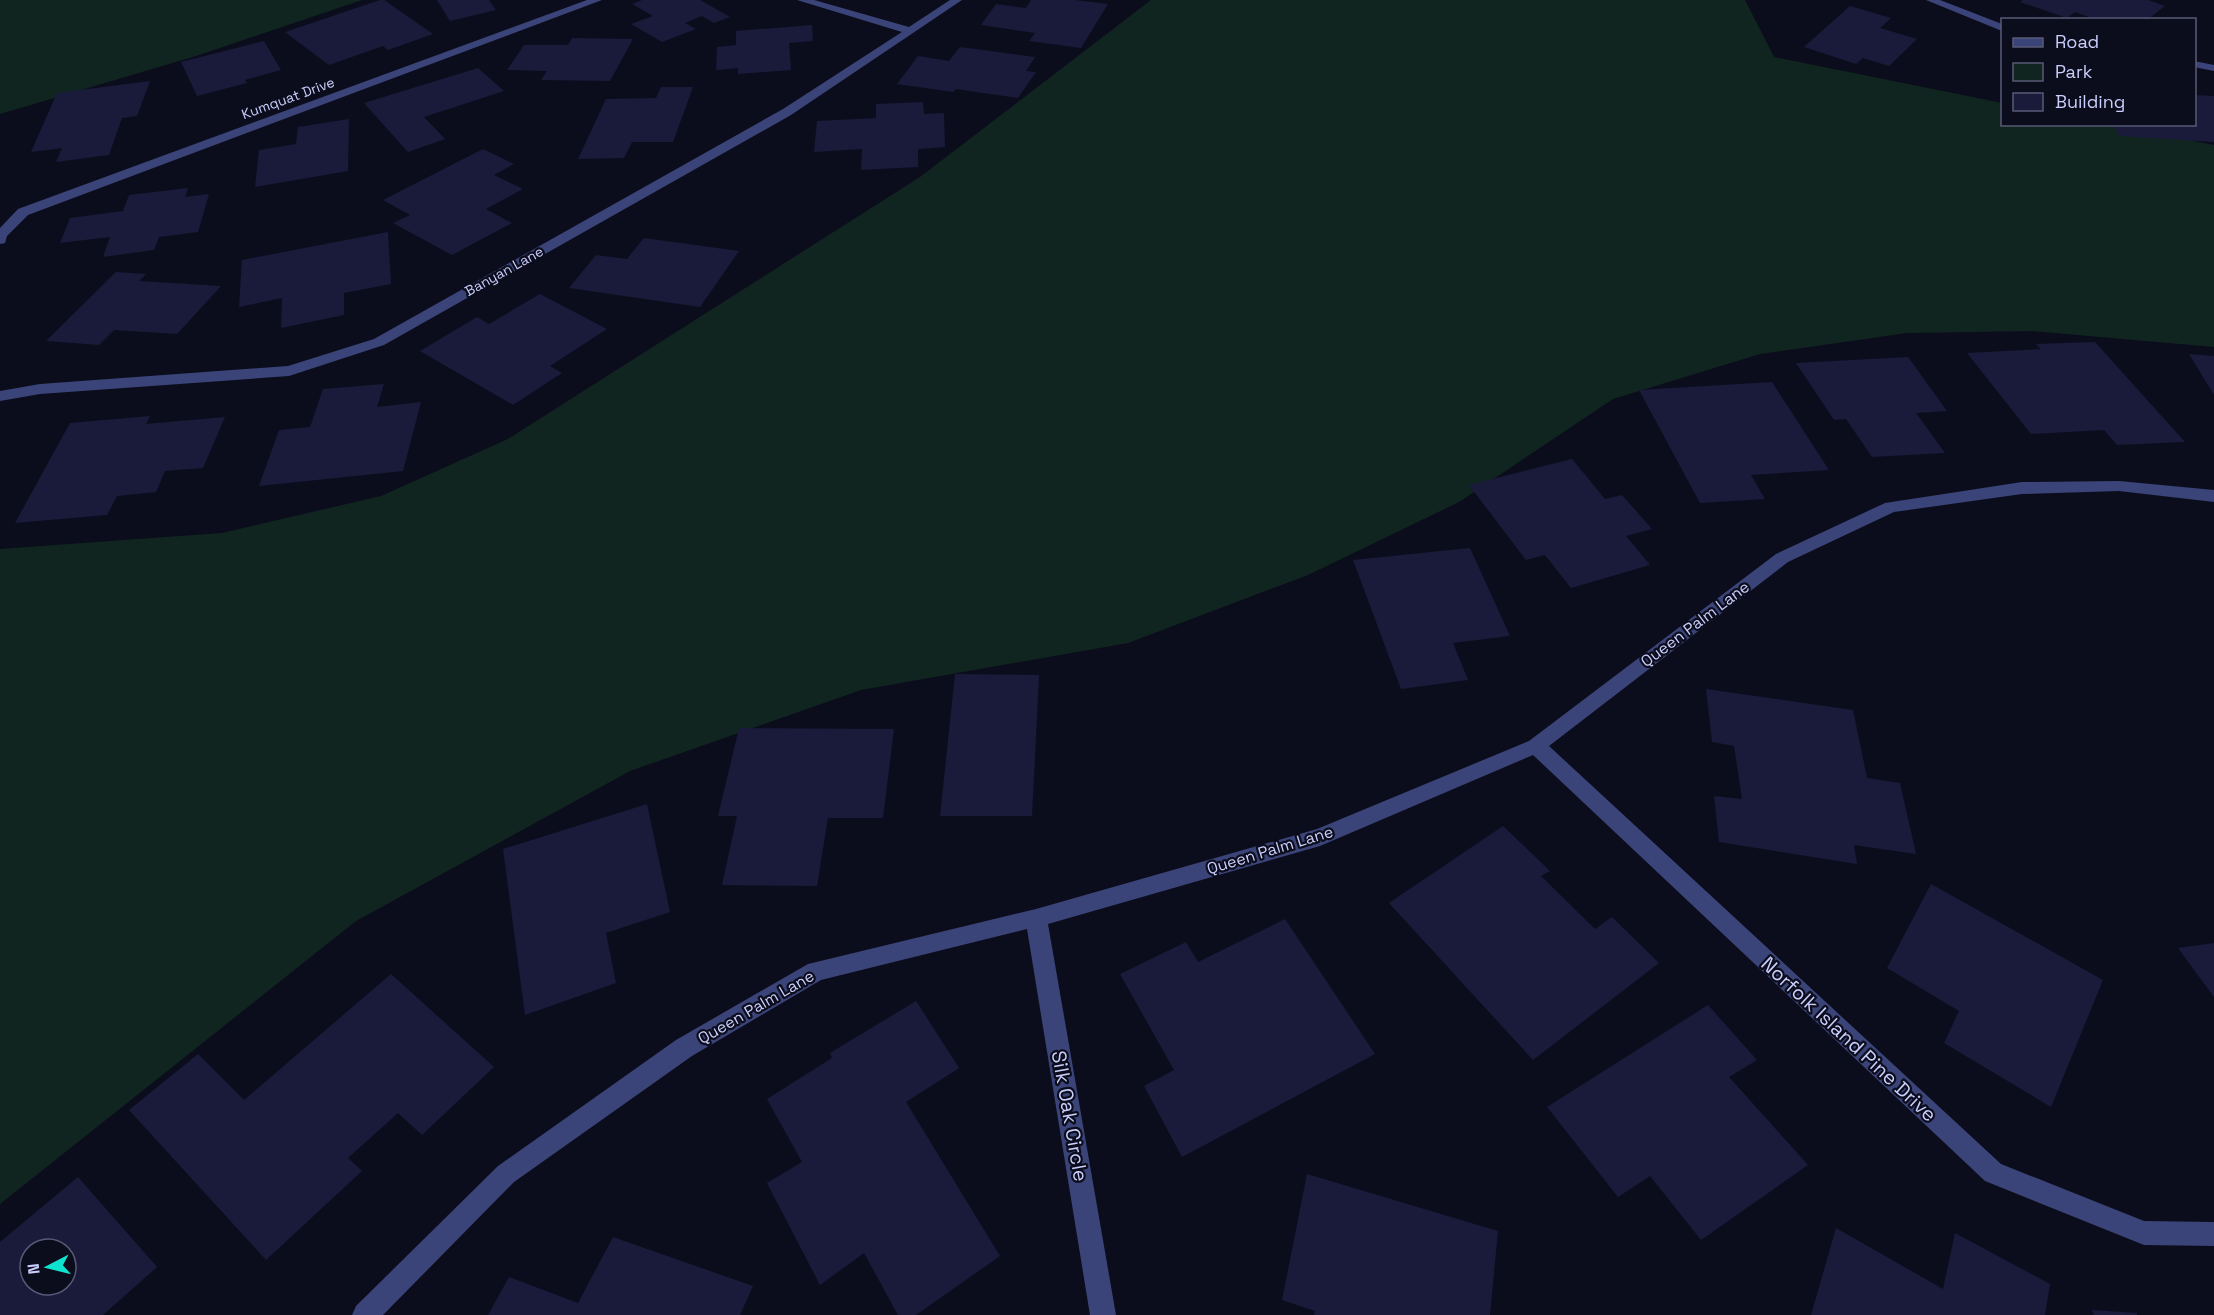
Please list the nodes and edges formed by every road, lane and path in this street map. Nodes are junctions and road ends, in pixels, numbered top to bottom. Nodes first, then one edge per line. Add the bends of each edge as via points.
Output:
1 (597, 0) edge
2 (802, 0) edge
3 (957, 0) edge
4 (1931, 0) edge
5 (2001, 28) edge
6 (911, 31) junction
7 (2196, 64) edge
8 (2214, 68) edge
9 (0, 240) edge
10 (0, 396) edge
11 (2214, 496) edge
12 (1536, 746) junction
13 (1036, 918) junction
14 (2214, 1234) edge
15 (365, 1315) edge
16 (1103, 1315) edge

1 - 9 street, Kumquat Drive via 23,212
2 - 6 street
3 - 6 street, Banyan Lane
4 - 5 street
6 - 10 street, Banyan Lane via 787,112 379,342 289,372 40,389
7 - 8 street
11 - 12 street, Queen Palm Lane via 2119,486 2022,488 1891,507 1782,558
12 - 13 street, Queen Palm Lane via 1320,837
12 - 14 street, Norfolk Island Pine Drive via 1993,1173 2144,1233
13 - 15 street, Queen Palm Lane via 816,971 684,1048 506,1174
13 - 16 street, Silk Oak Circle

